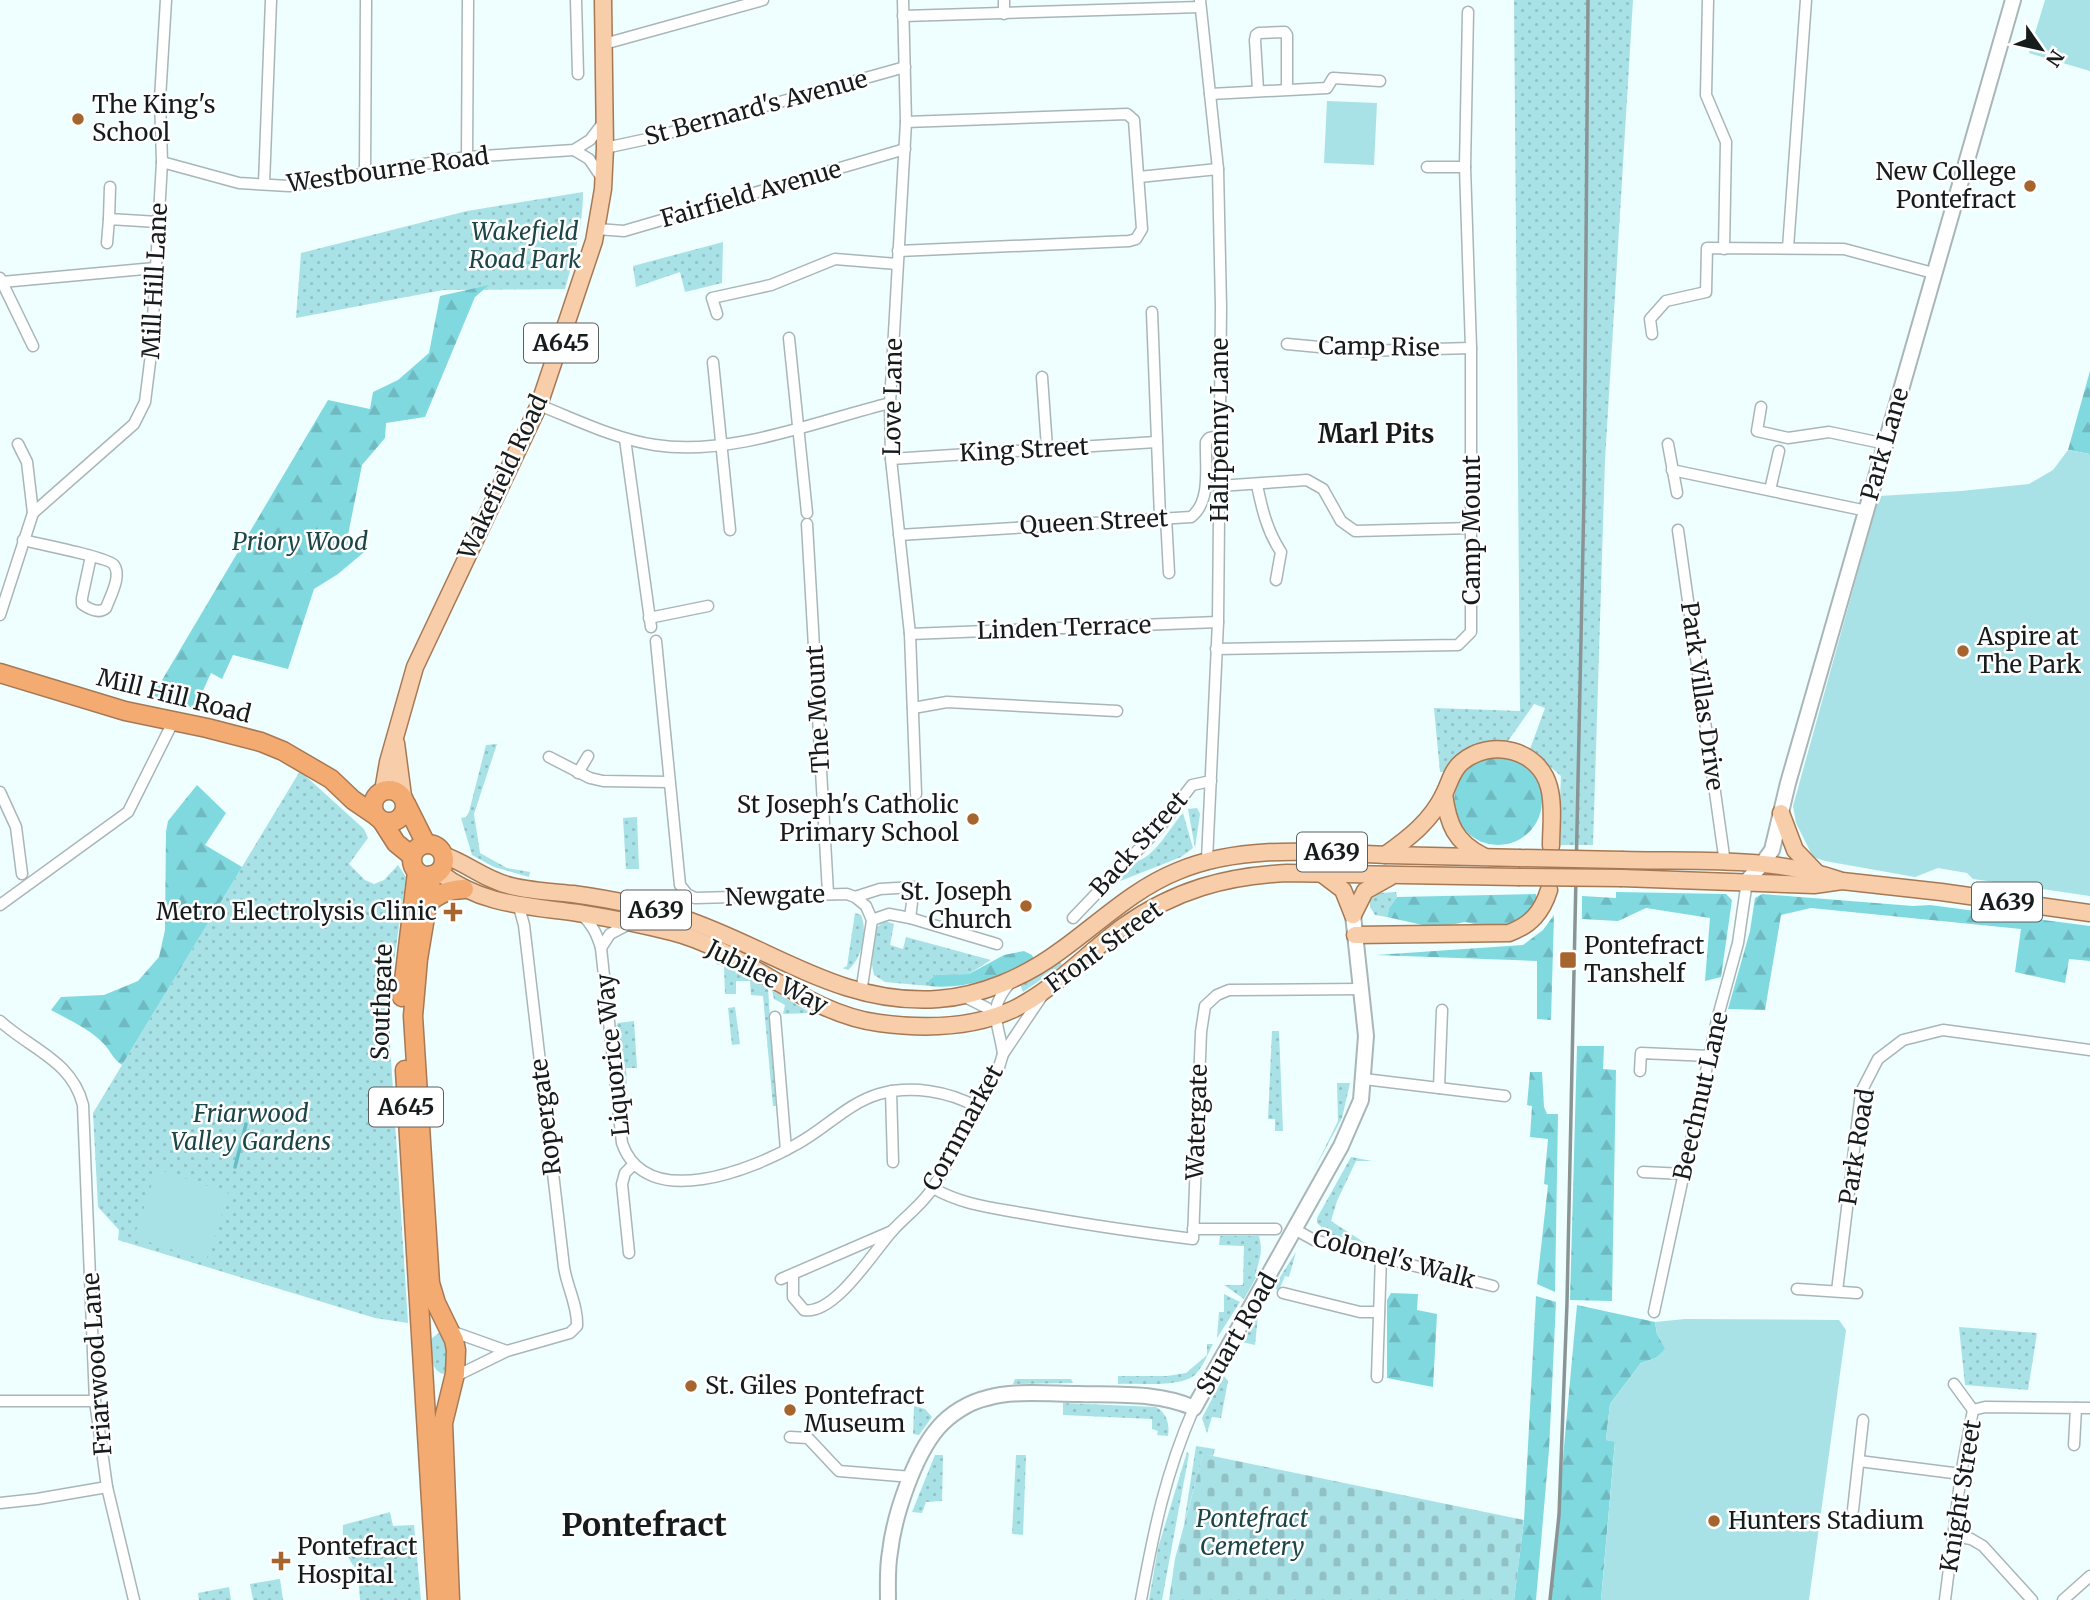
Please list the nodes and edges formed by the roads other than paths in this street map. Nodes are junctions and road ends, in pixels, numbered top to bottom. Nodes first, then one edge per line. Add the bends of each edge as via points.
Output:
1 (166, 0) edge
2 (271, 0) edge
3 (366, 0) edge
4 (468, 0) edge
5 (576, 0) edge
6 (603, 0) edge
7 (763, 0) edge
8 (903, 0) edge
9 (1004, 0) edge
10 (1708, 0) edge
11 (1806, 0) edge
12 (2013, 0) edge
13 (1200, 3) edge
14 (1094, 5) edge
15 (1468, 12) dead end
16 (1004, 14) junction
17 (903, 16) junction
18 (604, 44) junction
19 (905, 67) junction
20 (578, 74) dead end
21 (1380, 80) dead end
22 (1287, 89) junction
23 (1258, 90) junction
24 (1210, 94) junction
25 (605, 119) junction
26 (906, 122) junction
27 (605, 148) junction
28 (905, 149) junction
29 (574, 150) junction
30 (467, 157) junction
31 (162, 162) junction
32 (1427, 167) dead end
33 (1465, 167) junction
34 (1218, 169) junction
35 (365, 173) junction
36 (1139, 177) junction
37 (603, 180) junction
38 (264, 184) junction
39 (110, 187) dead end
40 (109, 219) junction
41 (158, 222) junction
42 (597, 229) junction
43 (107, 243) dead end
44 (1788, 247) junction
45 (1724, 249) junction
46 (898, 251) junction
47 (897, 264) junction
48 (155, 268) junction
49 (1933, 273) junction
50 (1, 280) edge
51 (1152, 312) dead end
52 (717, 314) dead end
53 (1652, 334) dead end
54 (789, 338) dead end
55 (1287, 344) dead end
56 (33, 346) dead end
57 (1471, 348) junction
58 (713, 362) dead end
59 (1042, 377) dead end
60 (890, 403) junction
61 (539, 405) junction
62 (1761, 408) dead end
63 (798, 427) junction
64 (1221, 435) junction
65 (625, 439) junction
66 (1156, 443) junction
67 (1886, 443) junction
68 (18, 444) dead end
69 (1668, 444) dead end
70 (721, 446) junction
71 (1047, 448) junction
72 (1779, 452) dead end
73 (891, 459) junction
74 (1672, 470) junction
75 (1257, 485) junction
76 (1219, 486) junction
77 (1770, 490) junction
78 (1677, 493) dead end
79 (1867, 511) junction
80 (33, 513) junction
81 (807, 513) dead end
82 (1163, 517) junction
83 (807, 524) dead end
84 (1472, 528) junction
85 (730, 530) dead end
86 (1678, 530) dead end
87 (900, 535) junction
88 (23, 540) junction
89 (91, 556) junction
90 (0, 567) edge
91 (13, 571) junction
92 (1169, 573) dead end
93 (1276, 580) dead end
94 (708, 606) dead end
95 (0, 615) edge
96 (1217, 622) junction
97 (910, 634) junction
98 (656, 641) dead end
99 (1216, 649) junction
100 (0, 673) edge
101 (913, 708) junction
102 (1117, 711) dead end
103 (173, 722) junction
104 (395, 740) junction
105 (588, 756) dead end
106 (548, 757) dead end
107 (578, 773) junction
108 (331, 779) junction
109 (1211, 781) junction
110 (669, 782) junction
111 (0, 792) edge
112 (381, 792) junction
113 (916, 794) dead end
114 (1444, 794) junction
115 (404, 800) junction
116 (379, 818) junction
117 (1780, 819) junction
118 (1551, 846) dead end
119 (1385, 855) junction
120 (1484, 857) junction
121 (1208, 860) junction
122 (1730, 863) junction
123 (1762, 864) junction
124 (429, 866) junction
125 (1816, 872) junction
126 (22, 873) dead end
127 (1322, 874) junction
128 (1392, 876) junction
129 (1233, 877) junction
130 (1746, 881) junction
131 (1842, 881) junction
132 (464, 889) junction
133 (1193, 889) junction
134 (1549, 890) dead end
135 (828, 893) junction
136 (855, 897) junction
137 (428, 903) junction
138 (0, 905) edge
139 (519, 907) junction
140 (2090, 913) edge
141 (581, 914) junction
142 (1353, 915) junction
143 (910, 918) junction
144 (1073, 918) dead end
145 (872, 920) junction
146 (632, 923) junction
147 (1355, 934) junction
148 (996, 944) dead end
149 (601, 948) junction
150 (1014, 979) junction
151 (1048, 987) junction
152 (1362, 989) junction
153 (860, 993) junction
154 (963, 996) junction
155 (1442, 1010) dead end
156 (834, 1011) junction
157 (994, 1016) junction
158 (775, 1017) dead end
159 (855, 1018) joint
160 (0, 1021) edge
161 (901, 1025) junction
162 (2090, 1051) edge
163 (1003, 1054) junction
164 (1710, 1056) junction
165 (1640, 1071) dead end
166 (1364, 1079) junction
167 (1438, 1088) junction
168 (891, 1091) junction
169 (1505, 1096) dead end
170 (977, 1107) junction
171 (786, 1150) junction
172 (893, 1162) dead end
173 (634, 1164) junction
174 (1643, 1172) dead end
175 (1684, 1174) junction
176 (933, 1188) junction
177 (1276, 1229) dead end
178 (1296, 1230) junction
179 (892, 1231) junction
180 (1193, 1234) junction
181 (629, 1253) dead end
182 (1381, 1256) junction
183 (793, 1275) junction
184 (781, 1279) dead end
185 (1493, 1286) dead end
186 (1797, 1289) dead end
187 (1837, 1291) junction
188 (1283, 1293) dead end
189 (1857, 1293) dead end
190 (1654, 1311) dead end
191 (1379, 1312) junction
192 (450, 1331) junction
193 (422, 1343) junction
194 (506, 1351) junction
195 (424, 1373) junction
196 (454, 1377) junction
197 (1377, 1377) dead end
198 (1954, 1384) dead end
199 (0, 1401) edge
200 (95, 1401) junction
201 (1194, 1408) junction
202 (2077, 1408) junction
203 (2090, 1408) edge
204 (1973, 1410) junction
205 (1863, 1420) dead end
206 (790, 1437) dead end
207 (2074, 1445) dead end
208 (1859, 1461) junction
209 (1961, 1474) junction
210 (912, 1477) junction
211 (107, 1487) junction
212 (0, 1503) edge
213 (1853, 1510) dead end
214 (1954, 1535) junction
215 (2090, 1576) edge
216 (134, 1600) edge
217 (437, 1600) edge
218 (450, 1600) edge
219 (888, 1600) edge
220 (1141, 1600) edge
221 (1944, 1600) edge
222 (2032, 1600) edge
223 (2063, 1600) edge

1 - 31 street, Mill Hill Lane via 160,99
2 - 38 street
3 - 35 street
4 - 30 street
5 - 20 street
6 - 18 main road, Wakefield Road / A645
7 - 18 street
8 - 17 street, Love Lane
9 - 16 street
10 - 45 street via 1706,95 1726,142
11 - 44 street
12 - 49 street, Park Lane
13 - 14 street
13 - 24 street, Halfpenny Lane
14 - 16 street
15 - 33 street, Camp Mount
16 - 17 street
17 - 19 street, Love Lane
18 - 25 main road, Wakefield Road / A645
19 - 26 street, Love Lane
19 - 27 street, St Bernard's Avenue
21 - 22 street via 1334,78 1326,88
22 - 23 street
22 - 23 street via 1285,32 1259,33 1255,40
23 - 24 street
24 - 34 street, Halfpenny Lane
25 - 27 main road, Wakefield Road / A645
25 - 29 street via 590,140
26 - 28 street, Love Lane
26 - 36 street via 1127,114 1134,120
27 - 37 main road, Wakefield Road / A645
28 - 42 street, Fairfield Avenue via 624,231
28 - 46 street, Love Lane
29 - 30 street, Westbourne Road
29 - 37 street via 589,159
30 - 35 street, Westbourne Road
31 - 38 street, Westbourne Road via 239,183
31 - 41 street, Mill Hill Lane
32 - 33 street
33 - 57 street, Camp Mount
34 - 36 street
34 - 64 street, Halfpenny Lane
35 - 38 street, Westbourne Road via 289,186
36 - 46 street via 1142,229 1136,239
37 - 42 main road, Wakefield Road / A645
39 - 40 street
40 - 41 street
40 - 43 street
41 - 48 street, Mill Hill Lane
42 - 61 main road, Wakefield Road / A645
44 - 45 street
44 - 49 street via 1844,249
45 - 53 street via 1707,248 1706,292 1666,301 1650,319
46 - 47 street, Love Lane
47 - 52 street via 835,259 771,285 712,298
47 - 60 street, Love Lane
48 - 50 street
48 - 80 street, Mill Hill Lane via 149,374 140,416
49 - 67 street, Park Lane
50 - 56 street
51 - 66 street
54 - 63 street
55 - 57 street, Camp Rise via 1362,351
57 - 84 street, Camp Mount
58 - 70 street
59 - 71 street
60 - 63 street
60 - 73 street, Love Lane
61 - 65 street
61 - 104 main road, Wakefield Road / A645 via 415,667
62 - 67 street via 1757,431 1788,438 1829,432
63 - 70 street
63 - 81 street
64 - 76 street, Halfpenny Lane
64 - 82 street, Queen Street via 1206,442 1199,512 1191,517
65 - 70 street via 657,446
65 - 94 street via 650,622
66 - 71 street, King Street
66 - 82 street
67 - 79 street, Park Lane
68 - 80 street, Mill Hill Lane via 27,462
69 - 74 street
70 - 85 street
71 - 73 street, King Street
72 - 77 street
73 - 87 street, Love Lane
74 - 77 street
74 - 78 street
75 - 76 street
75 - 84 street via 1307,480 1323,489 1341,521 1355,531
75 - 93 street via 1264,517 1281,552
76 - 96 street, Halfpenny Lane
77 - 79 street
79 - 117 street, Park Lane
80 - 88 street, Mill Hill Lane
82 - 87 street, Queen Street
82 - 92 street
83 - 135 street, The Mount
84 - 99 street, Camp Mount via 1471,632 1458,645
86 - 122 street, Park Villas Drive
87 - 97 street, Love Lane
88 - 89 street
88 - 91 street, Mill Hill Lane
89 - 89 street via 82,604 103,611 116,569 110,561
90 - 91 street
91 - 95 street, Mill Hill Lane
96 - 97 street, Linden Terrace
96 - 99 street, Halfpenny Lane
97 - 101 street, Love Lane
98 - 110 street
99 - 109 street, Halfpenny Lane
100 - 103 highway, Mill Hill Road / A639
101 - 102 street via 947,702
101 - 113 street, Love Lane
103 - 108 highway, Mill Hill Road / A639 via 261,742
103 - 138 street via 128,812
104 - 112 main road, Wakefield Road / A645
104 - 115 main road, Wakefield Road / A645
105 - 107 street
106 - 107 street
107 - 110 street via 603,781
108 - 112 highway, Mill Hill Road / A639
108 - 116 highway, Mill Hill Road / A639
109 - 121 street, Halfpenny Lane
109 - 144 street, Back Street via 1192,785 1159,828
110 - 135 street, Newgate via 678,875 684,891 695,898
111 - 126 street via 16,827
112 - 115 highway, A639 via 394,790
112 - 116 highway via 374,801
114 - 118 main road via 1455,769 1476,753 1501,748 1522,754 1541,770 1549,786
114 - 119 main road via 1426,822
114 - 120 main road via 1456,836
115 - 116 highway via 404,814 397,821
115 - 124 highway via 426,844 417,848
116 - 124 highway, A639 via 396,843
117 - 122 street via 1762,850
117 - 123 street, Park Lane via 1772,850
117 - 125 main road via 1796,850
119 - 120 main road, Front Street / A639
119 - 121 main road, Front Street / A639 via 1295,852
120 - 122 main road, A639, bridge
121 - 129 main road
121 - 133 main road
121 - 150 main road, Front Street / A639 via 1149,886 1058,953
122 - 123 main road, A639
123 - 125 main road, A639
123 - 130 street, Park Lane
124 - 132 main road, Jubilee Way / A639
124 - 137 highway, Southgate / A645
124 - 153 main road, Jubilee Way / A639 via 506,885 615,900 680,917
124 - 193 highway, Southgate / A645 via 404,970 402,1009
125 - 131 main road, A639
127 - 128 main road, Front Street / A639
127 - 129 main road, Front Street / A639
127 - 142 main road via 1343,890
128 - 130 main road, Front Street / A639, bridge
128 - 142 main road via 1365,891
129 - 133 main road, Front Street / A639
130 - 131 main road, A639 via 1814,885
130 - 164 street, Beechnut Lane via 1738,943
131 - 140 main road, A639
132 - 137 highway via 448,890
132 - 139 main road, Jubilee Way / A639
133 - 151 main road, Front Street / A639 via 1125,926
134 - 147 main road via 1535,918 1508,933
135 - 136 street, Newgate
136 - 143 street, Newgate via 880,889 914,887
136 - 145 street, Newgate via 870,911
137 - 192 highway, Southgate / A645 via 413,1016 430,1283
139 - 141 main road, Jubilee Way / A639
139 - 194 street, Ropergate via 564,1267 577,1326 570,1333
141 - 146 main road, Jubilee Way / A639
141 - 149 street, Liquorice Way
142 - 147 street, Stuart Road
143 - 145 street via 888,914
143 - 148 street
145 - 153 street
146 - 149 street, Liquorice Way via 610,934
146 - 156 main road, Jubilee Way / A639 via 675,933 722,952
147 - 152 street, Stuart Road
149 - 173 street, Liquorice Way via 621,1136
150 - 154 main road, Front Street / A639
150 - 157 street via 998,1001
151 - 157 main road, Front Street / A639
151 - 163 street, Cornmarket
152 - 166 street, Stuart Road
152 - 180 street, Watergate via 1239,988 1217,995 1205,1006
153 - 154 main road, Front Street / A639 via 916,999
153 - 156 main road via 847,1009
153 - 161 main road, A639 via 874,1013
154 - 157 street
155 - 167 street
156 - 159 main road, Jubilee Way / A639
157 - 161 main road, Front Street / A639 via 937,1026
157 - 163 street, Cornmarket
158 - 171 street
159 - 161 main road, Front Street / A639
160 - 200 street, Friarwood Lane via 64,1068 80,1091
162 - 187 street, Park Road via 1943,1030 1903,1040 1878,1059 1861,1092
163 - 170 street, Cornmarket
164 - 165 street via 1641,1053
164 - 175 street, Beechnut Lane
166 - 167 street
166 - 178 street, Stuart Road via 1345,1139
167 - 169 street
168 - 170 street, Liquorice Way via 917,1089 956,1097
168 - 171 street, Liquorice Way via 860,1102
168 - 172 street
170 - 176 street, Cornmarket
171 - 173 street, Liquorice Way via 735,1171 680,1181 660,1179
173 - 181 street via 622,1184
174 - 175 street
175 - 190 street, Beechnut Lane
176 - 179 street, Cornmarket
176 - 180 street via 964,1202 1077,1224
177 - 180 street via 1264,1234
178 - 182 street, Colonel's Walk via 1314,1240
178 - 201 street, Stuart Road
179 - 183 street, Cornmarket
179 - 183 street, Cornmarket via 832,1299 816,1310 802,1311 793,1297
182 - 185 street, Colonel's Walk
182 - 191 street
183 - 184 street, Cornmarket
186 - 187 street
187 - 189 street
188 - 191 street
191 - 197 street
192 - 193 highway via 433,1331
192 - 194 street
192 - 196 highway, Southgate / A645 via 456,1350
193 - 195 highway, Southgate / A645
194 - 196 street
195 - 196 highway via 440,1383
195 - 217 highway, Southgate / A645
196 - 218 highway, Southgate / A645 via 443,1423
198 - 204 street
199 - 200 street
200 - 211 street, Friarwood Lane
201 - 210 street, Stuart Road via 1171,1399 1108,1395 986,1398 962,1408 939,1427
201 - 220 street via 1160,1499
202 - 203 street, Knight Street
202 - 204 street, Knight Street
202 - 207 street
204 - 209 street, Knight Street
205 - 208 street
206 - 210 street via 808,1438 839,1471
208 - 209 street
208 - 213 street
209 - 214 street, Knight Street
210 - 219 street, Stuart Road via 891,1542
211 - 212 street
211 - 216 street, Friarwood Lane
214 - 221 street, Knight Street
214 - 222 street via 1983,1546
215 - 223 street

